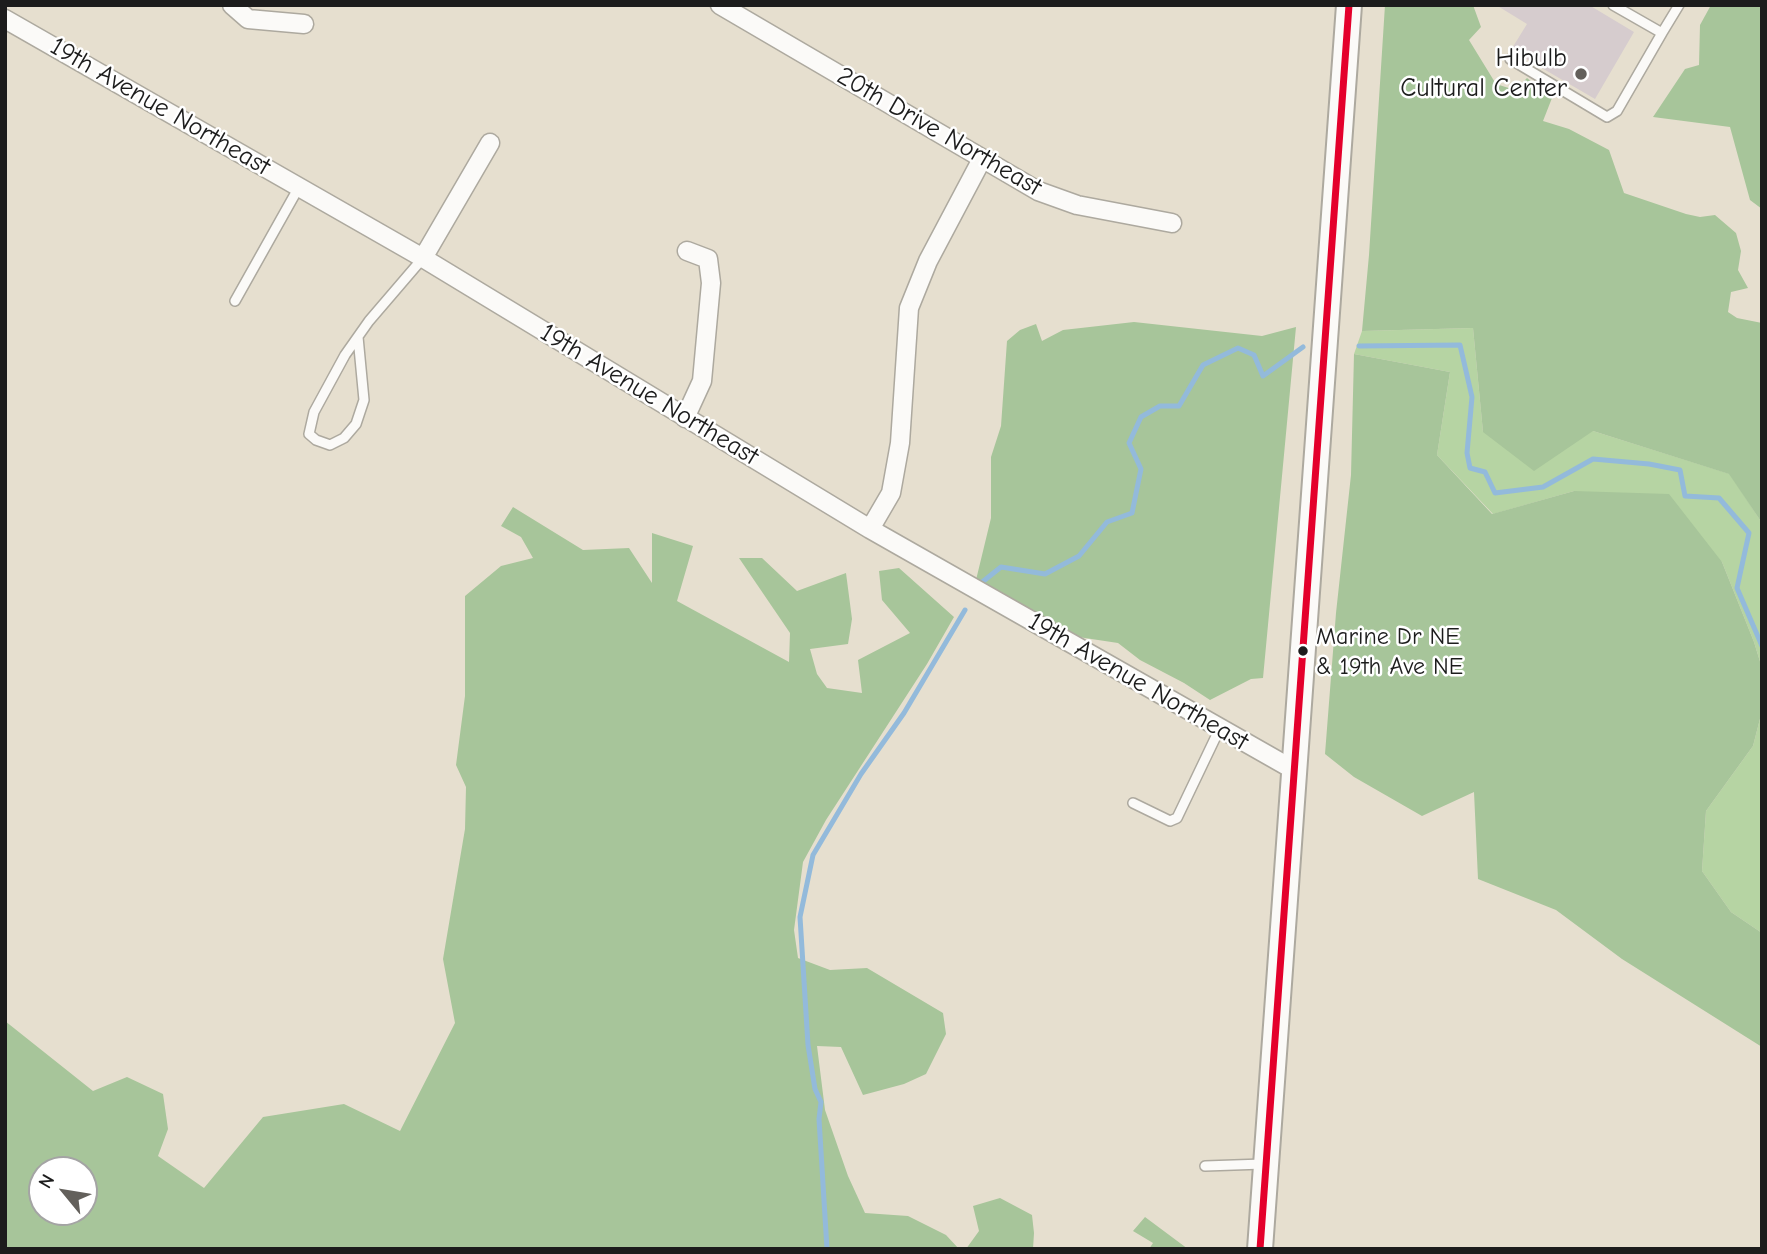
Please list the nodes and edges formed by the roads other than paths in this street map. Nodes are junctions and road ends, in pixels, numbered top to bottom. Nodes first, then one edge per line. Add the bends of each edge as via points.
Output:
1 (232, 5) edge
2 (720, 5) edge
3 (1339, 5) edge
4 (1613, 5) edge
5 (1679, 5) edge
6 (1349, 6) edge
7 (5, 19) edge
8 (304, 24) dead end
9 (1662, 33) junction
10 (1510, 60) dead end
11 (490, 143) dead end
12 (982, 159) junction
13 (299, 187) junction
14 (1172, 223) dead end
15 (687, 251) dead end
16 (423, 258) junction
17 (234, 301) dead end
18 (358, 337) junction
19 (685, 418) junction
20 (870, 529) junction
21 (1220, 728) junction
22 (1294, 771) junction
23 (1133, 803) dead end
24 (1265, 1164) junction
25 (1205, 1166) dead end
26 (1259, 1249) edge

1 - 8 street via 248,19
2 - 12 street, 20th Drive Northeast
3 - 6 street
4 - 9 lane
5 - 9 lane
6 - 22 main road
7 - 13 street, 19th Avenue Northeast
9 - 10 lane via 1616,111 1607,117
11 - 16 street
12 - 14 street, 20th Drive Northeast via 1038,191 1077,205
12 - 20 street via 928,261 909,308 900,443 891,494
13 - 16 street, 19th Avenue Northeast
13 - 17 lane
15 - 19 street via 708,259 711,283 702,381
16 - 18 lane
16 - 19 street, 19th Avenue Northeast
18 - 18 lane via 314,411 309,433 330,445 356,424 364,400
19 - 20 street, 19th Avenue Northeast
20 - 21 street, 19th Avenue Northeast
21 - 22 street, 19th Avenue Northeast
21 - 23 lane via 1177,818 1170,821
22 - 24 main road
24 - 25 lane
24 - 26 main road

